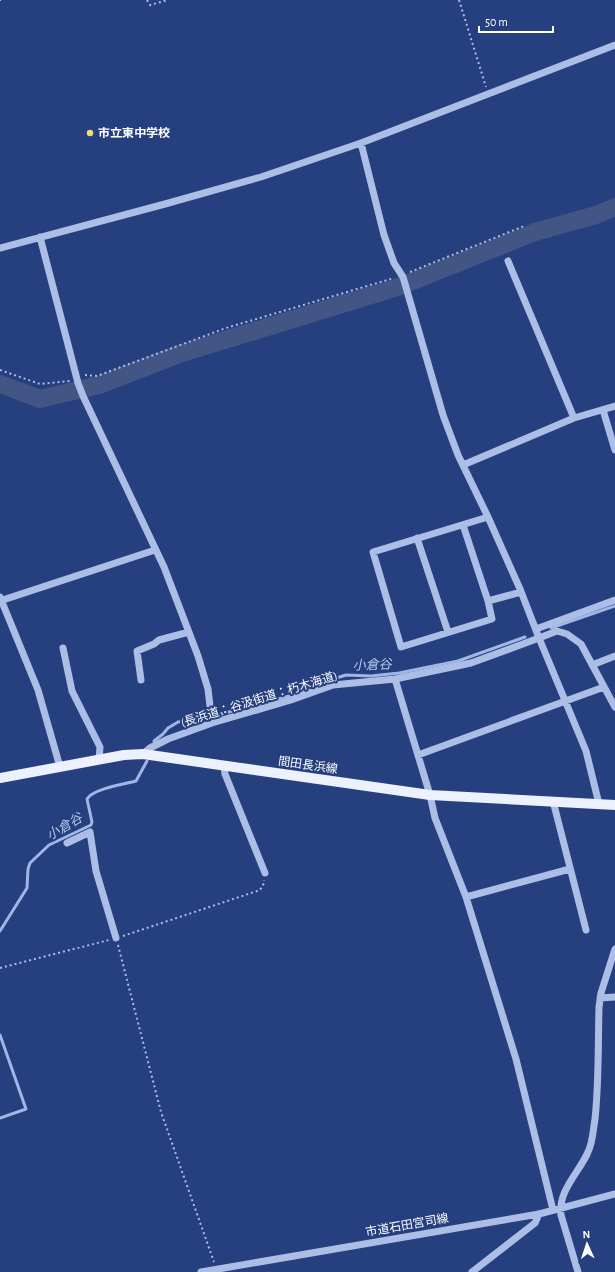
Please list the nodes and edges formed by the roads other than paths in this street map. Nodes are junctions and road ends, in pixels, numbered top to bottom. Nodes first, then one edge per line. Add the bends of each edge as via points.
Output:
1 (615, 45) edge
2 (362, 143) junction
3 (40, 237) junction
4 (0, 248) edge
5 (508, 261) dead end
6 (615, 406) edge
7 (603, 410) junction
8 (574, 418) junction
9 (615, 450) edge
10 (463, 465) junction
11 (488, 517) junction
12 (463, 525) junction
13 (417, 538) junction
14 (155, 550) junction
15 (521, 592) junction
16 (0, 599) edge
17 (615, 600) edge
18 (488, 602) junction
19 (536, 629) junction
20 (189, 632) junction
21 (448, 632) junction
22 (539, 638) junction
23 (63, 648) dead end
24 (615, 656) edge
25 (592, 665) junction
26 (395, 679) junction
27 (141, 680) dead end
28 (604, 687) junction
29 (565, 701) junction
30 (615, 707) edge
31 (212, 723) junction
32 (143, 754) junction
33 (418, 755) junction
34 (99, 760) junction
35 (224, 766) junction
36 (60, 767) junction
37 (0, 778) edge
38 (430, 795) junction
39 (553, 802) junction
40 (599, 804) junction
41 (615, 805) edge
42 (68, 843) dead end
43 (570, 869) junction
44 (265, 873) road end
45 (466, 897) junction
46 (586, 930) dead end
47 (116, 938) road end
48 (615, 949) edge
49 (615, 997) edge
50 (600, 998) junction
51 (615, 1194) edge
52 (560, 1208) junction
53 (552, 1210) junction
54 (539, 1214) junction
55 (217, 1271) edge
56 (201, 1272) edge
57 (472, 1272) edge
58 (578, 1272) edge

1 - 2 street
2 - 3 street via 261,177
2 - 10 street via 384,235 394,263 403,276 443,415
3 - 4 street
3 - 14 street via 83,396
5 - 8 street
6 - 7 street
7 - 8 street
7 - 9 street
8 - 10 street
10 - 11 street
11 - 12 street
11 - 15 street
12 - 13 street
12 - 18 street
13 - 21 street
13 - 21 street via 373,552 401,647
14 - 16 street
14 - 20 street
15 - 18 street
15 - 19 street
16 - 36 street via 38,690
17 - 19 street
18 - 21 street via 492,619
19 - 22 street
20 - 27 street via 159,640 137,651
20 - 31 street via 208,689
22 - 25 street, (長浜道：谷汲街道：朽木海道) via 557,631 567,634 581,644
22 - 26 street, (長浜道：谷汲街道：朽木海道) via 471,664
22 - 29 street
23 - 34 street via 72,691 100,747
24 - 25 street
25 - 28 street, (長浜道：谷汲街道：朽木海道)
26 - 31 street, (長浜道：谷汲街道：朽木海道) via 334,685
26 - 33 street
28 - 29 street
28 - 30 street, (長浜道：谷汲街道：朽木海道)
29 - 33 street
29 - 40 street via 586,752
31 - 32 street, (長浜道：谷汲街道：朽木海道) via 162,742
32 - 34 main road, 間田長浜線
32 - 35 main road, 間田長浜線
33 - 38 street
34 - 36 main road, 間田長浜線
35 - 38 main road, 間田長浜線
35 - 44 street
36 - 37 main road, 間田長浜線
38 - 39 main road, 間田長浜線
38 - 45 street
39 - 40 main road, 間田長浜線
39 - 43 street
40 - 41 main road, 間田長浜線
42 - 47 street via 90,832 96,871
43 - 45 street
43 - 46 street
45 - 53 street via 516,1059
48 - 50 street
49 - 50 street
50 - 52 street via 596,1104 592,1139 588,1152 569,1183
51 - 52 street, 市道石田宮司線
52 - 53 street, 市道石田宮司線
52 - 58 street
53 - 54 street, 市道石田宮司線
54 - 55 street, 市道石田宮司線
54 - 57 street via 535,1223
55 - 56 street, 市道石田宮司線

